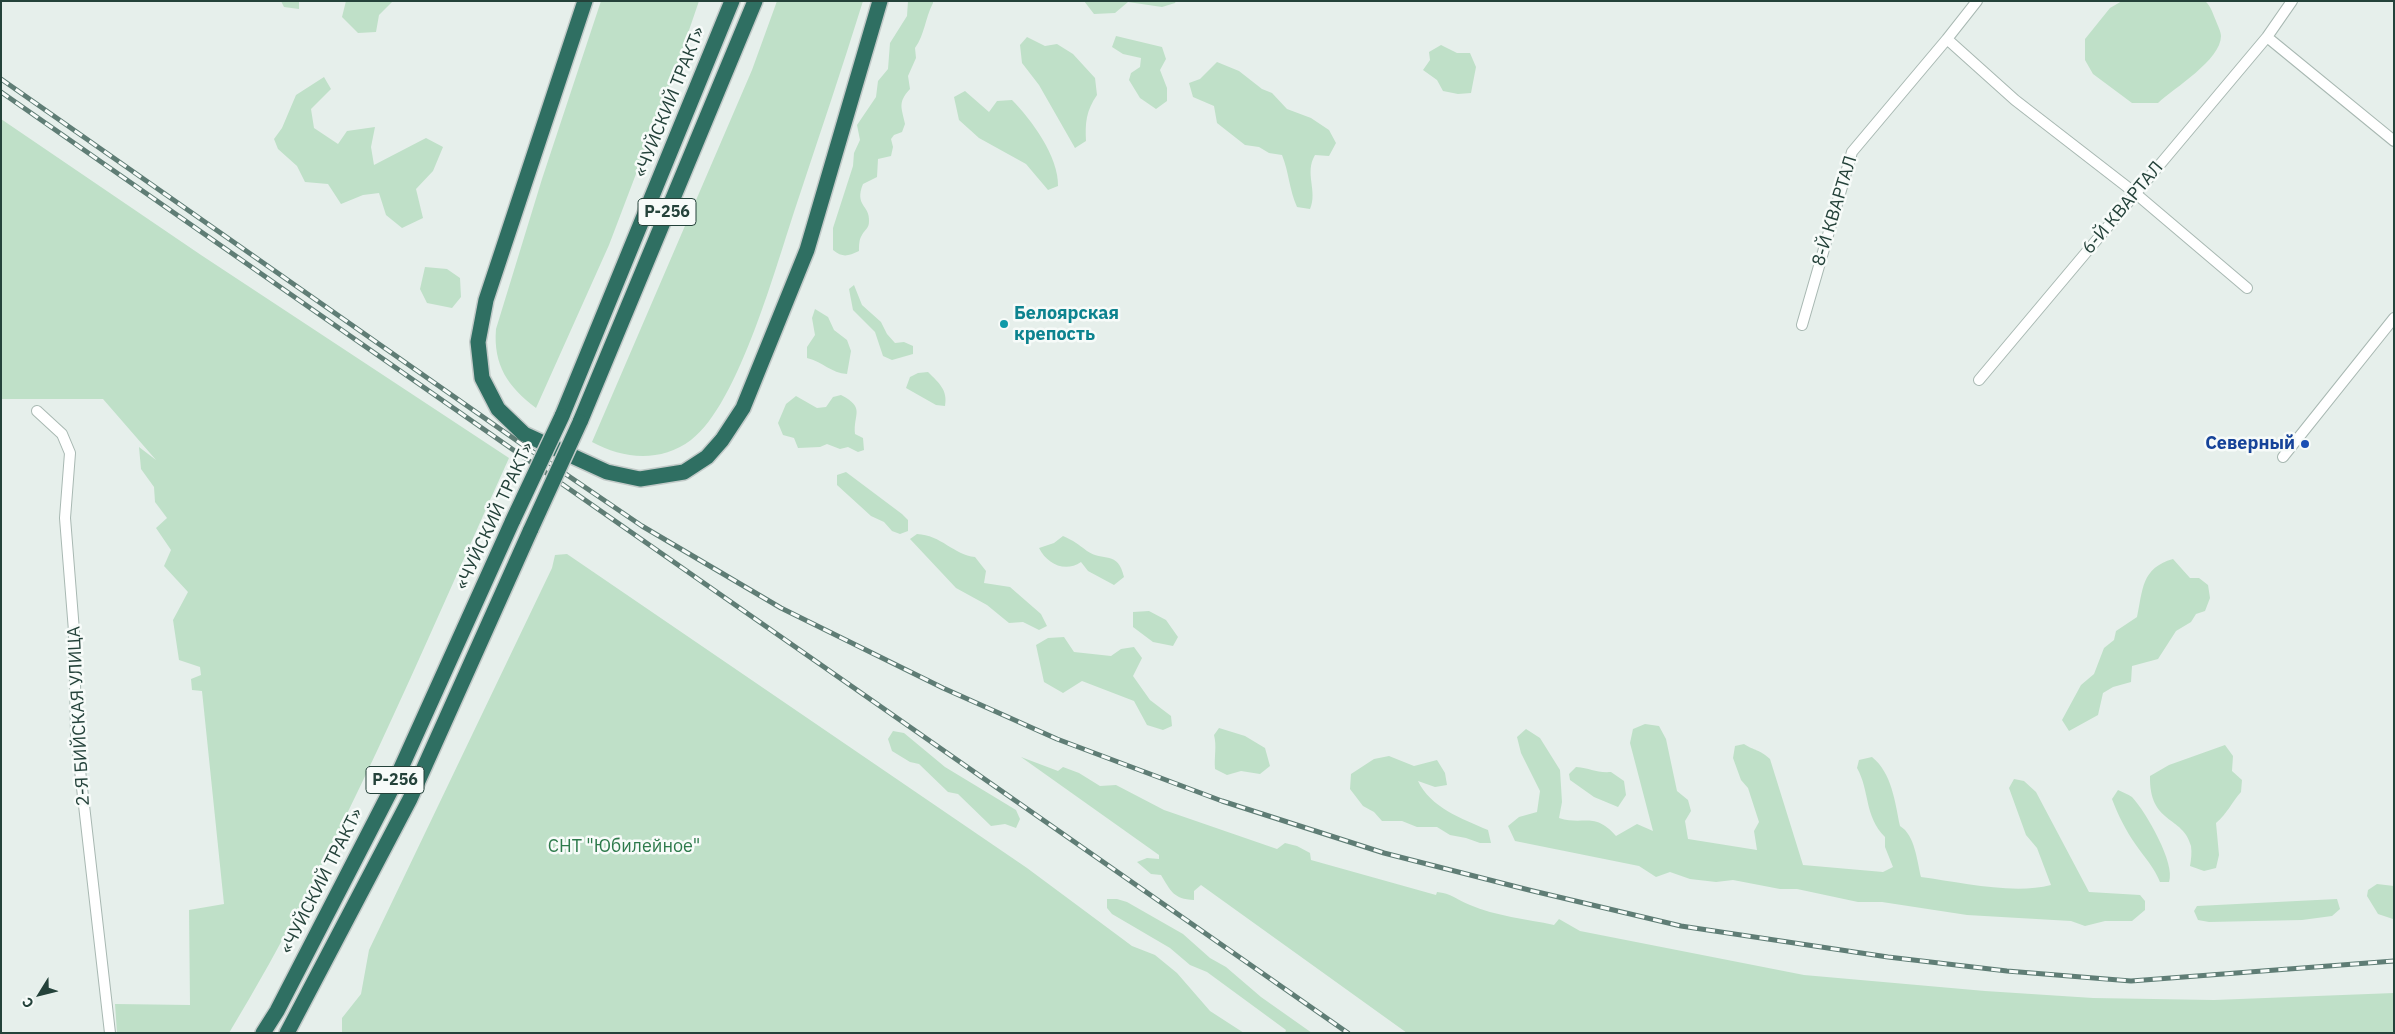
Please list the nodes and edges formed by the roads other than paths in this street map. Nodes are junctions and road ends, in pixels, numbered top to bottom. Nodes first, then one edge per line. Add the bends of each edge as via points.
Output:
1 (585, 1) edge
2 (732, 1) edge
3 (755, 1) edge
4 (880, 1) edge
5 (1976, 1) edge
6 (2292, 1) edge
7 (2267, 37) junction
8 (1947, 39) junction
9 (2394, 141) edge
10 (2135, 193) junction
11 (2247, 288) dead end
12 (2394, 318) edge
13 (1802, 325) dead end
14 (1979, 380) dead end
15 (37, 411) dead end
16 (2283, 457) dead end
17 (110, 1033) edge
18 (263, 1033) edge
19 (288, 1033) edge

1 - 4 highway via 486,300 478,361 489,394 510,423 524,434 607,472 640,479 672,475 694,466 717,448 743,408 807,250
2 - 18 highway, «ЧУЙСКИЙ ТРАКТ» / Р-256, bridge via 562,416 392,788
3 - 19 highway, Р-256, bridge via 580,422 410,799
5 - 8 street, 8-Й КВАРТАЛ
6 - 7 street, 6-Й КВАРТАЛ
7 - 9 street
7 - 10 street, 6-Й КВАРТАЛ
8 - 10 street via 2015,100
8 - 13 street, 8-Й КВАРТАЛ via 1852,152
10 - 11 street
10 - 14 street, 6-Й КВАРТАЛ
12 - 16 street
15 - 17 street, 2-Я БИЙСКАЯ УЛИЦА via 62,434 70,453 65,518 74,631 76,735

